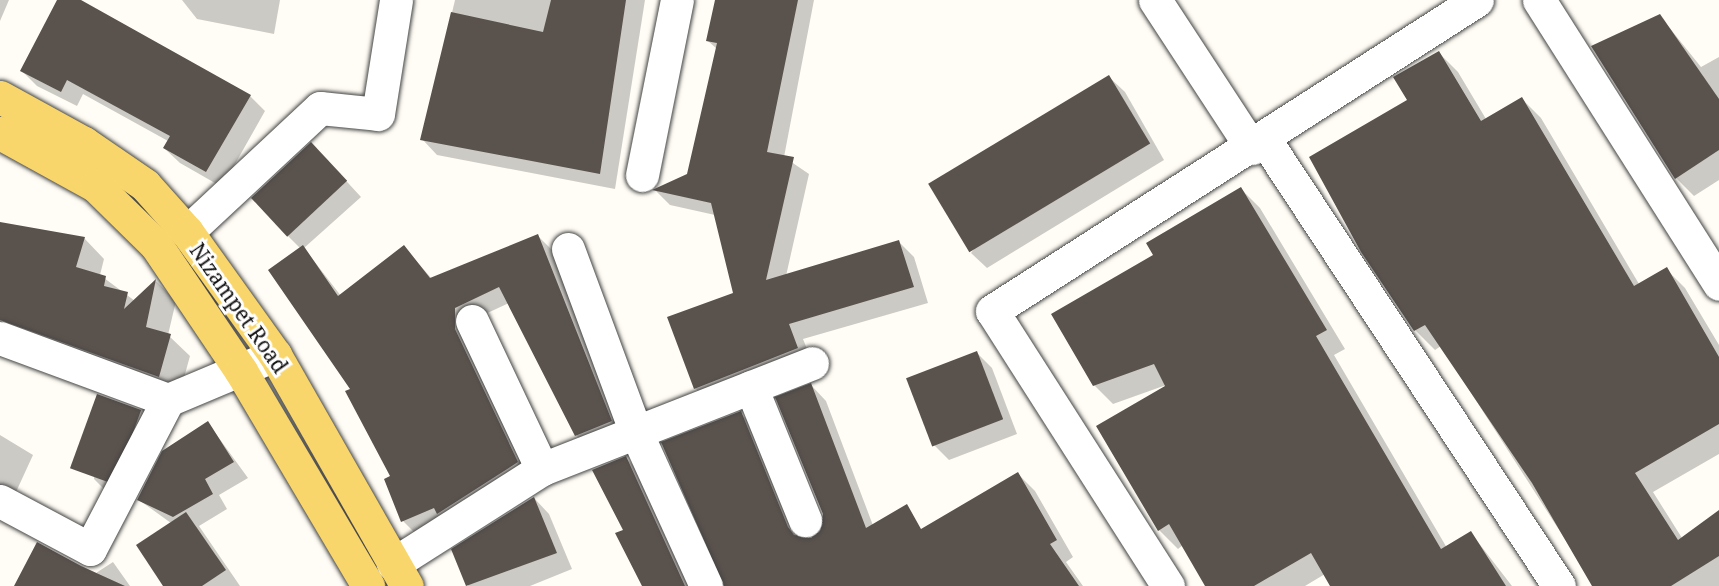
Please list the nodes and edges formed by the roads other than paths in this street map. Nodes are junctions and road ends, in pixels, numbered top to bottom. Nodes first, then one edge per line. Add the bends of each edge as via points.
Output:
1 (396, 0) edge
2 (677, 0) edge
3 (1155, 0) edge
4 (1477, 0) edge
5 (1539, 0) edge
6 (0, 97) edge
7 (0, 133) edge
8 (1259, 144) junction
9 (642, 175) dead end
10 (187, 232) junction
11 (568, 249) dead end
12 (1719, 284) edge
13 (472, 321) dead end
14 (0, 338) edge
15 (275, 355) junction
16 (812, 363) dead end
17 (241, 371) junction
18 (751, 387) junction
19 (168, 400) junction
20 (635, 429) junction
21 (542, 469) junction
22 (0, 501) edge
23 (805, 520) dead end
24 (400, 575) edge
25 (368, 586) edge
26 (706, 586) edge
27 (1168, 586) edge
28 (1559, 586) edge

1 - 10 street via 378,114 320,108
2 - 9 street
3 - 8 street
4 - 8 street
5 - 12 street
6 - 10 main road, Nizampet Road via 84,143 145,186
7 - 17 main road, Nizampet Road via 96,186 156,245
8 - 27 street via 993,311
8 - 28 street
10 - 15 main road, Nizampet Road
11 - 20 street
13 - 21 street
14 - 19 street
15 - 17 street
15 - 24 main road, Nizampet Road
16 - 18 street
17 - 19 street
17 - 25 main road, Nizampet Road
18 - 20 street
18 - 23 street
19 - 22 street via 90,549
20 - 21 street
20 - 26 street
21 - 24 street

